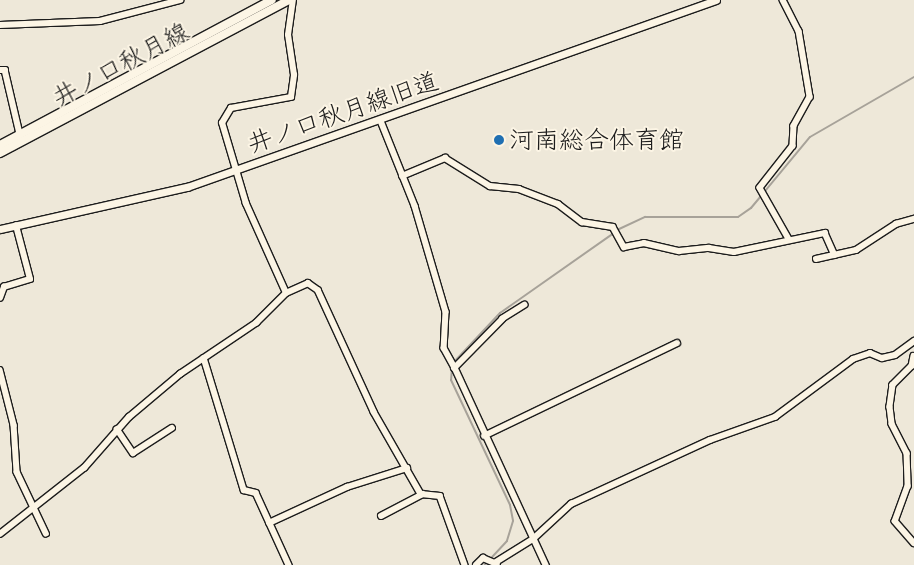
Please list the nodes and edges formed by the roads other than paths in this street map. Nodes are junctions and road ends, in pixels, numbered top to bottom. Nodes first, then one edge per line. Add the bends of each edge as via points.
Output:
1 (180, 0) edge
2 (272, 0) edge
3 (288, 0) edge
4 (293, 0) edge
5 (716, 0) edge
6 (783, 0) edge
7 (0, 24) edge
8 (0, 70) edge
9 (381, 121) junction
10 (22, 138) junction
11 (0, 145) edge
12 (0, 153) edge
13 (235, 172) junction
14 (402, 176) junction
15 (914, 219) edge
16 (16, 226) junction
17 (0, 229) edge
18 (788, 239) junction
19 (835, 255) junction
20 (816, 259) dead end
21 (286, 292) junction
22 (0, 298) edge
23 (525, 305) dead end
24 (914, 341) edge
25 (677, 343) dead end
26 (914, 356) edge
27 (204, 358) junction
28 (455, 368) junction
29 (0, 370) edge
30 (172, 428) dead end
31 (117, 429) junction
32 (484, 436) junction
33 (407, 468) junction
34 (422, 494) junction
35 (35, 510) junction
36 (381, 516) dead end
37 (268, 523) junction
38 (0, 534) edge
39 (46, 534) dead end
40 (533, 539) junction
41 (914, 543) edge
42 (496, 563) edge
43 (289, 565) edge
44 (465, 565) edge
45 (476, 565) edge
46 (546, 565) edge

1 - 7 street via 100,21
2 - 10 main road, 井ノ口秋月線
3 - 10 main road, 井ノ口秋月線
4 - 13 street via 288,34 294,75 291,97 227,111 222,123
5 - 9 street, 井ノ口秋月線旧道
6 - 18 street via 799,31 810,97 794,126 793,146 760,188 769,198
8 - 10 street via 5,70
9 - 13 street, 井ノ口秋月線旧道
9 - 14 street
10 - 11 main road, 井ノ口秋月線
10 - 12 main road, 井ノ口秋月線
13 - 16 street via 170,192
13 - 21 street, 井ノ口秋月線旧道
14 - 18 street via 444,158 490,186 519,189 558,204 582,222 612,227 624,247 644,243 689,251 708,248 734,252
14 - 28 street via 446,312 444,348
15 - 19 street via 896,224 856,250
16 - 17 street
16 - 22 street via 30,279 4,287
18 - 19 street via 825,234
19 - 20 street
21 - 27 street via 256,323
21 - 33 street via 308,283 318,290 374,412
23 - 28 street via 503,319
24 - 40 street via 895,355 882,358 870,353 853,359 775,417 710,440 571,504
25 - 32 street
26 - 41 street via 912,366 893,385 890,407 892,424 906,453 908,486 895,521
27 - 31 street
27 - 37 street via 244,490 256,493
28 - 32 street
29 - 35 street via 14,425 17,472
30 - 31 street via 132,453
31 - 35 street via 84,468
32 - 40 street
33 - 34 street
33 - 37 street via 347,487
34 - 36 street
34 - 44 street via 440,496
35 - 38 street
35 - 39 street
37 - 43 street
40 - 42 street
40 - 46 street
42 - 45 street via 483,558

